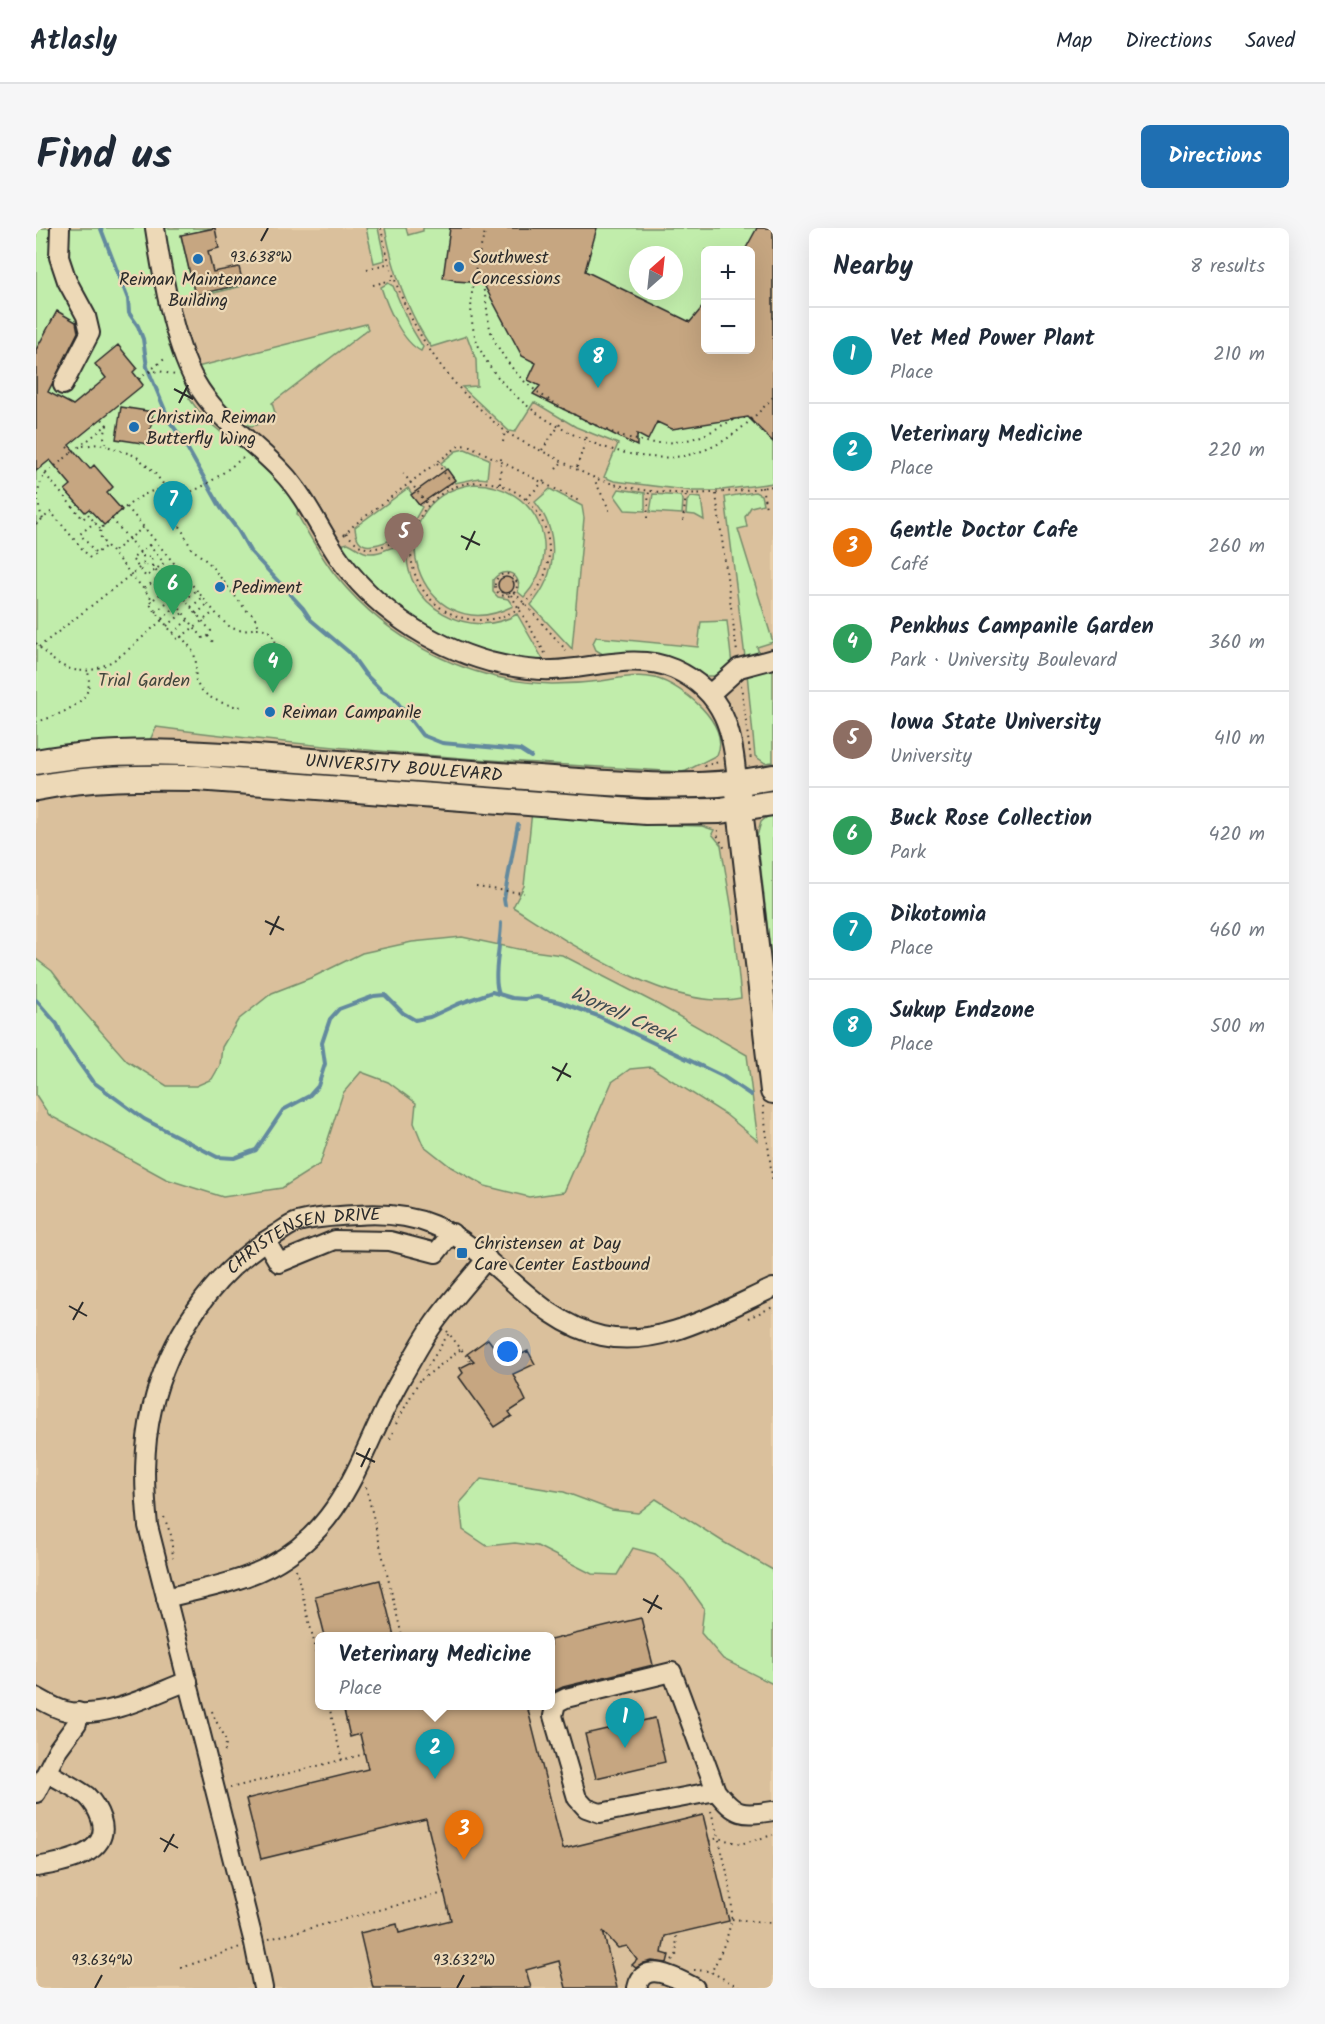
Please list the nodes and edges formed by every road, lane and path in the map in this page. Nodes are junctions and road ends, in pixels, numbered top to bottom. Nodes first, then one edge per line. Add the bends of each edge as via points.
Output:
1 (60, 228) edge
2 (155, 228) edge
3 (381, 228) edge
4 (486, 228) edge
5 (390, 263) junction
6 (367, 269) dead end
7 (476, 274) junction
8 (395, 279) junction
9 (372, 285) dead end
10 (160, 362) dead end
11 (148, 372) junction
12 (179, 377) dead end
13 (139, 379) dead end
14 (63, 385) dead end
15 (773, 397) edge
16 (102, 418) dead end
17 (753, 419) junction
18 (563, 420) dead end
19 (107, 425) junction
20 (558, 426) junction
21 (505, 431) junction
22 (588, 433) dead end
23 (585, 440) junction
24 (503, 442) dead end
25 (80, 446) junction
26 (107, 446) junction
27 (67, 447) dead end
28 (542, 450) junction
29 (72, 452) junction
30 (250, 453) dead end
31 (501, 460) junction
32 (563, 462) junction
33 (437, 463) junction
34 (556, 469) dead end
35 (577, 469) junction
36 (403, 473) dead end
37 (45, 474) junction
38 (593, 477) junction
39 (543, 481) junction
40 (410, 482) junction
41 (500, 484) junction
42 (454, 486) junction
43 (773, 486) edge
44 (762, 488) junction
45 (649, 490) junction
46 (170, 493) junction
47 (686, 494) junction
48 (716, 494) junction
49 (526, 498) junction
50 (579, 501) dead end
51 (428, 505) junction
52 (127, 507) junction
53 (766, 508) dead end
54 (609, 515) dead end
55 (647, 518) dead end
56 (43, 519) junction
57 (112, 519) junction
58 (683, 521) dead end
59 (95, 522) junction
60 (36, 524) edge
61 (144, 526) junction
62 (100, 529) junction
63 (346, 533) junction
64 (129, 539) junction
65 (338, 541) dead end
66 (411, 543) junction
67 (106, 545) junction
68 (163, 549) junction
69 (112, 552) junction
70 (96, 553) junction
71 (140, 553) junction
72 (156, 554) junction
73 (143, 556) junction
74 (153, 557) junction
75 (143, 565) junction
76 (176, 565) junction
77 (152, 566) junction
78 (139, 568) junction
79 (155, 570) junction
80 (132, 574) junction
81 (184, 575) junction
82 (160, 576) junction
83 (191, 583) junction
84 (171, 586) junction
85 (144, 589) junction
86 (165, 590) junction
87 (197, 590) junction
88 (514, 592) junction
89 (179, 593) junction
90 (511, 595) junction
91 (202, 597) junction
92 (172, 598) junction
93 (153, 600) junction
94 (184, 600) junction
95 (208, 604) junction
96 (525, 604) junction
97 (178, 605) junction
98 (190, 607) junction
99 (519, 609) junction
100 (156, 612) junction
101 (184, 612) junction
102 (214, 612) junction
103 (196, 614) junction
104 (189, 619) junction
105 (161, 620) junction
106 (202, 622) junction
107 (167, 626) junction
108 (195, 627) junction
109 (260, 628) junction
110 (172, 633) junction
111 (208, 636) junction
112 (181, 637) junction
113 (36, 643) edge
114 (214, 643) dead end
115 (39, 647) junction
116 (277, 657) dead end
117 (559, 657) dead end
118 (773, 658) edge
119 (549, 660) dead end
120 (738, 660) dead end
121 (88, 670) junction
122 (740, 677) dead end
123 (710, 694) junction
124 (245, 706) dead end
125 (36, 722) edge
126 (36, 762) edge
127 (751, 763) dead end
128 (773, 777) edge
129 (737, 784) junction
130 (36, 788) edge
131 (773, 803) edge
132 (740, 809) junction
133 (476, 887) dead end
134 (524, 892) dead end
135 (768, 1094) edge
136 (773, 1184) edge
137 (452, 1233) junction
138 (266, 1241) junction
139 (487, 1258) junction
140 (773, 1288) edge
141 (445, 1328) dead end
142 (449, 1333) junction
143 (461, 1349) junction
144 (471, 1362) dead end
145 (418, 1382) junction
146 (390, 1439) dead end
147 (361, 1464) junction
148 (292, 1551) junction
149 (166, 1598) junction
150 (401, 1632) edge
151 (315, 1645) edge
152 (188, 1681) junction
153 (36, 1697) edge
154 (555, 1708) edge
155 (330, 1710) edge
156 (554, 1710) edge
157 (78, 1712) junction
158 (365, 1754) dead end
159 (342, 1760) junction
160 (46, 1772) junction
161 (716, 1791) junction
162 (216, 1792) junction
163 (36, 1793) edge
164 (773, 1811) edge
165 (773, 1835) edge
166 (718, 1838) junction
167 (709, 1841) dead end
168 (36, 1867) edge
169 (444, 1893) dead end
170 (732, 1918) junction
171 (773, 1923) edge
172 (676, 1934) dead end
173 (254, 1943) junction
174 (675, 1965) dead end
175 (181, 1968) dead end
176 (711, 1973) junction
177 (687, 1982) edge
178 (263, 1988) edge
179 (637, 1988) edge
180 (741, 1988) edge

1 - 14 street via 59,257 67,281 87,316 90,333
2 - 123 street via 166,290 194,379 226,421 283,473 337,555 387,609 419,632 469,656 511,667 551,671 629,662 662,665 686,675
3 - 5 path
4 - 7 path
5 - 6 path
5 - 8 path
7 - 17 path via 482,285 491,332 505,358 524,381 557,405 627,438 656,443 688,440 735,419
7 - 20 path via 471,301 480,350 510,390
8 - 9 path
8 - 21 path via 410,317 442,370
10 - 11 path
11 - 12 path
11 - 13 path
15 - 17 path
16 - 19 path
17 - 23 path via 715,446 676,457 640,455
18 - 20 path
19 - 25 path
19 - 26 path
20 - 23 path
20 - 28 path
21 - 24 path
21 - 28 path
22 - 23 path
23 - 35 path
25 - 26 path
25 - 29 path
26 - 46 path via 145,463
27 - 29 path
28 - 32 path
29 - 37 path
30 - 46 path via 197,488
31 - 33 path via 465,445
31 - 39 path
31 - 41 path
32 - 34 path
32 - 35 path
33 - 40 path
33 - 42 path
35 - 38 path
36 - 40 path
37 - 56 path via 38,482 36,494
37 - 59 path via 83,519 88,514
38 - 45 path
38 - 54 path
39 - 49 path
39 - 50 path
40 - 51 path
40 - 63 path
41 - 42 path via 482,481
41 - 49 path
42 - 51 path
43 - 44 path
44 - 48 path
44 - 53 path
45 - 47 path
45 - 55 path
46 - 52 path via 153,491
46 - 109 path via 172,512 190,548 209,563
47 - 48 path
47 - 58 path
48 - 120 path
49 - 96 path via 543,520 549,546 546,573
51 - 66 path via 418,518
52 - 57 path
52 - 61 path
56 - 60 path
56 - 70 path via 51,512 90,558
57 - 62 path
57 - 64 path
59 - 62 path
59 - 70 path via 80,534
61 - 64 path
61 - 68 path
62 - 67 path
63 - 65 path
63 - 66 path via 372,550 396,541
64 - 69 path
64 - 71 path
66 - 99 path via 415,576 428,596 447,612 477,620 493,619
67 - 69 path
67 - 70 path
68 - 72 path
68 - 76 path
69 - 80 path
71 - 72 path via 149,545
71 - 73 path
71 - 78 path via 132,559
72 - 74 path
72 - 79 path via 164,563
73 - 74 path
73 - 75 path
74 - 77 path
75 - 77 path
75 - 78 path
76 - 81 path
76 - 82 path
77 - 79 path
78 - 79 path via 146,577
78 - 80 path
79 - 82 path
80 - 85 path
80 - 115 path
81 - 83 path
81 - 84 path
82 - 84 path
82 - 85 path
83 - 87 path
83 - 89 path
84 - 86 path
84 - 89 path
85 - 93 path
86 - 92 path
86 - 93 path
87 - 91 path
87 - 94 path
88 - 90 path
88 - 90 path via 515,579 509,574 499,577 496,590 501,595
88 - 96 path
89 - 94 path
90 - 99 path
91 - 95 path
91 - 98 path
92 - 97 path
92 - 100 path
93 - 100 path via 149,603
94 - 98 path
95 - 102 path
95 - 103 path
96 - 99 path
96 - 117 path via 566,650
97 - 101 path
97 - 105 path
98 - 103 path
99 - 119 path
100 - 105 path
101 - 104 path
101 - 107 path
102 - 106 path
102 - 109 path via 237,630
103 - 106 path
104 - 108 path
104 - 110 path
105 - 107 path
105 - 121 path via 112,662
106 - 108 path
106 - 111 path via 211,631
107 - 110 path
108 - 111 path via 203,638
108 - 112 path
109 - 116 path via 274,636
110 - 112 path via 178,640
111 - 114 path
112 - 124 path via 192,648 196,680 202,689 225,704
113 - 115 path
115 - 121 path via 63,666
118 - 123 street via 739,668
121 - 125 path via 85,696 73,706
122 - 127 path
123 - 129 street via 732,735
126 - 129 main road, UNIVERSITY BOULEVARD via 93,753 145,751 646,787
128 - 129 main road, UNIVERSITY BOULEVARD
129 - 132 main road
130 - 132 main road, UNIVERSITY BOULEVARD via 144,777 646,812
131 - 132 main road, UNIVERSITY BOULEVARD
132 - 135 main road
133 - 134 path
135 - 136 path
137 - 138 street, CHRISTENSEN DRIVE via 396,1215 366,1214 297,1222
137 - 138 street via 436,1253 390,1241 335,1240 279,1263
137 - 139 street, CHRISTENSEN DRIVE
138 - 149 street, CHRISTENSEN DRIVE via 242,1258 193,1313 163,1374 152,1408 144,1481 148,1526
139 - 140 street, CHRISTENSEN DRIVE via 564,1322 596,1335 628,1340 658,1336 686,1326
139 - 147 street via 433,1325 398,1383
141 - 142 path
142 - 143 path
142 - 145 path
143 - 144 path
143 - 145 path
145 - 146 path
147 - 148 street via 333,1512
147 - 150 path
148 - 149 street via 245,1577
148 - 151 path
149 - 152 street, CHRISTENSEN DRIVE
152 - 157 street via 111,1709 93,1714
152 - 162 street, CHRISTENSEN DRIVE
153 - 157 street via 66,1711
154 - 161 street via 566,1698 672,1672
155 - 159 path
156 - 161 street via 577,1798 586,1808 600,1813
157 - 160 street via 77,1723
158 - 159 path
159 - 162 path
160 - 163 street
160 - 168 street via 86,1796 98,1809 104,1827 89,1852 66,1862
161 - 164 street via 728,1806 746,1815
161 - 166 path via 711,1809
162 - 173 street, CHRISTENSEN DRIVE
165 - 166 path via 740,1844
166 - 167 path
166 - 170 path
169 - 173 path
170 - 171 path
170 - 176 path
172 - 174 path via 677,1954 669,1962
173 - 175 path
173 - 178 street, CHRISTENSEN DRIVE
176 - 177 path via 698,1970
176 - 180 path
177 - 179 street via 666,1973 651,1972

